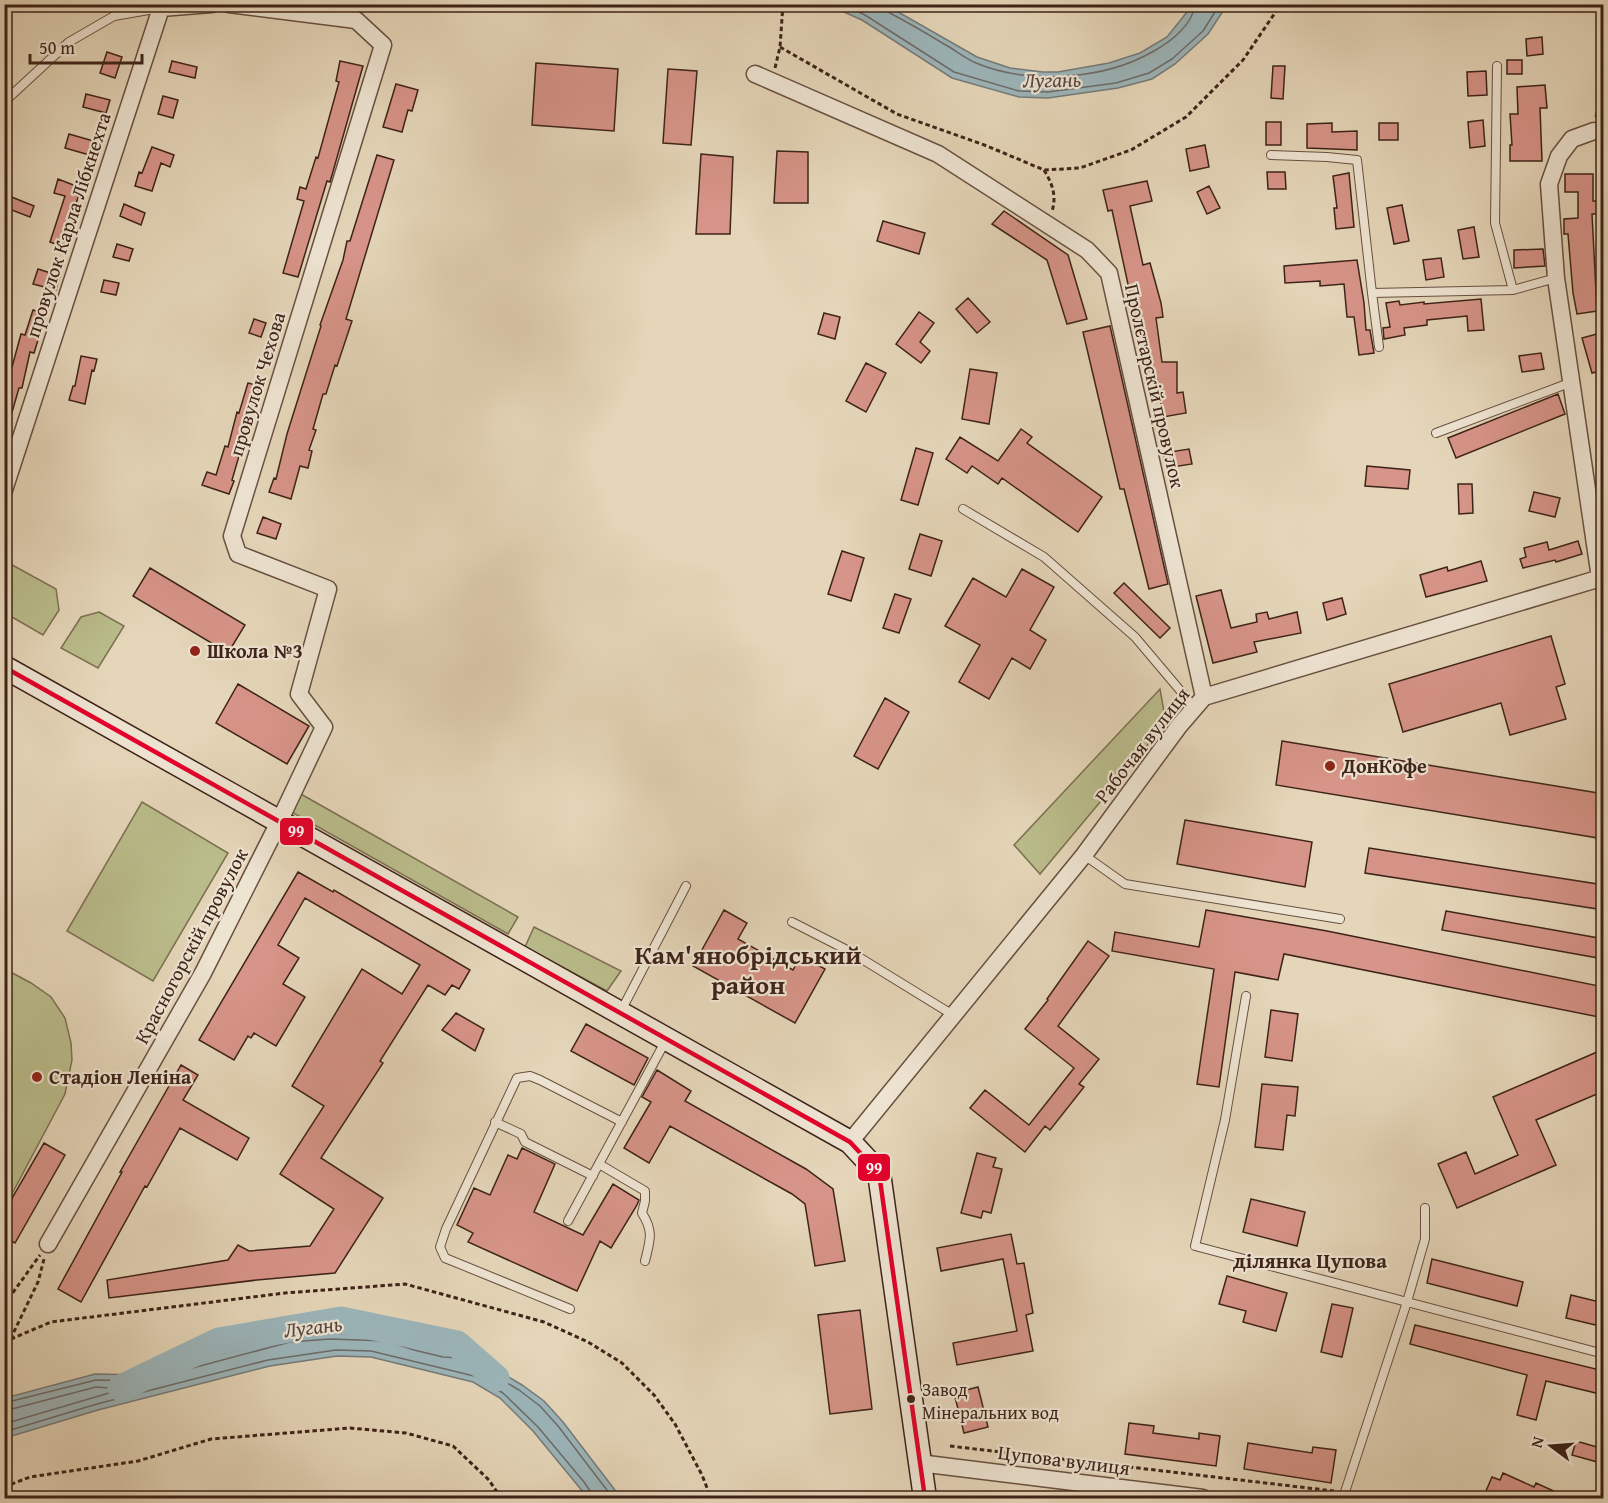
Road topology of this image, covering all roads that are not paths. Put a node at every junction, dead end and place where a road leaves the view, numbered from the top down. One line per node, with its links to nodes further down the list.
1 (211, 4): 3 (street)
2 (230, 4): 20 (street, провулок Чехова)
3 (161, 8): 6 (lane); 15 (street, провулок Карла Лібкнехта)
4 (1497, 66): 10 (lane)
5 (755, 74): 19 (street, Пролєтарскій провулок)
6 (4, 102)
7 (1594, 130): 9 (street)
8 (1271, 155): 11 (lane)
9 (1556, 278): 10 (lane); 13 (street)
10 (1513, 290): 11 (lane)
11 (1372, 293): 12 (lane)
12 (1379, 347)
13 (1572, 382): 14 (lane); 17 (street)
14 (1436, 433)
15 (4, 490)
16 (963, 508): 19 (lane)
17 (1602, 578): 19 (street, Рабочая вулиця)
18 (4, 667): 20 (street)
19 (1199, 702): 21 (street, Рабочая вулиця)
20 (279, 822): 26 (street); 36 (street, Красногорскій провулок)
21 (1084, 855): 23 (lane); 27 (street, Рабочая вулиця)
22 (686, 886): 26 (lane)
23 (1340, 918)
24 (792, 922): 27 (lane)
25 (1246, 996): 38 (lane)
26 (620, 1013): 28 (street)
27 (953, 1015): 31 (street, Рабочая вулиця)
28 (667, 1039): 30 (lane); 31 (street)
29 (495, 1122): 30 (lane); 33 (lane); 39 (lane)
30 (622, 1122): 32 (lane)
31 (849, 1142): 41 (street)
32 (599, 1164): 33 (lane); 37 (lane)
33 (592, 1176): 35 (lane)
34 (1425, 1208): 38 (lane)
35 (568, 1221)
36 (48, 1244)
37 (645, 1261)
38 (1407, 1302): 40 (lane); 42 (lane)
39 (570, 1309)
40 (1604, 1354)
41 (919, 1463): 43 (street); 44 (street, Цупова вулиця)
42 (1344, 1495)
43 (925, 1498)
44 (1203, 1498)

